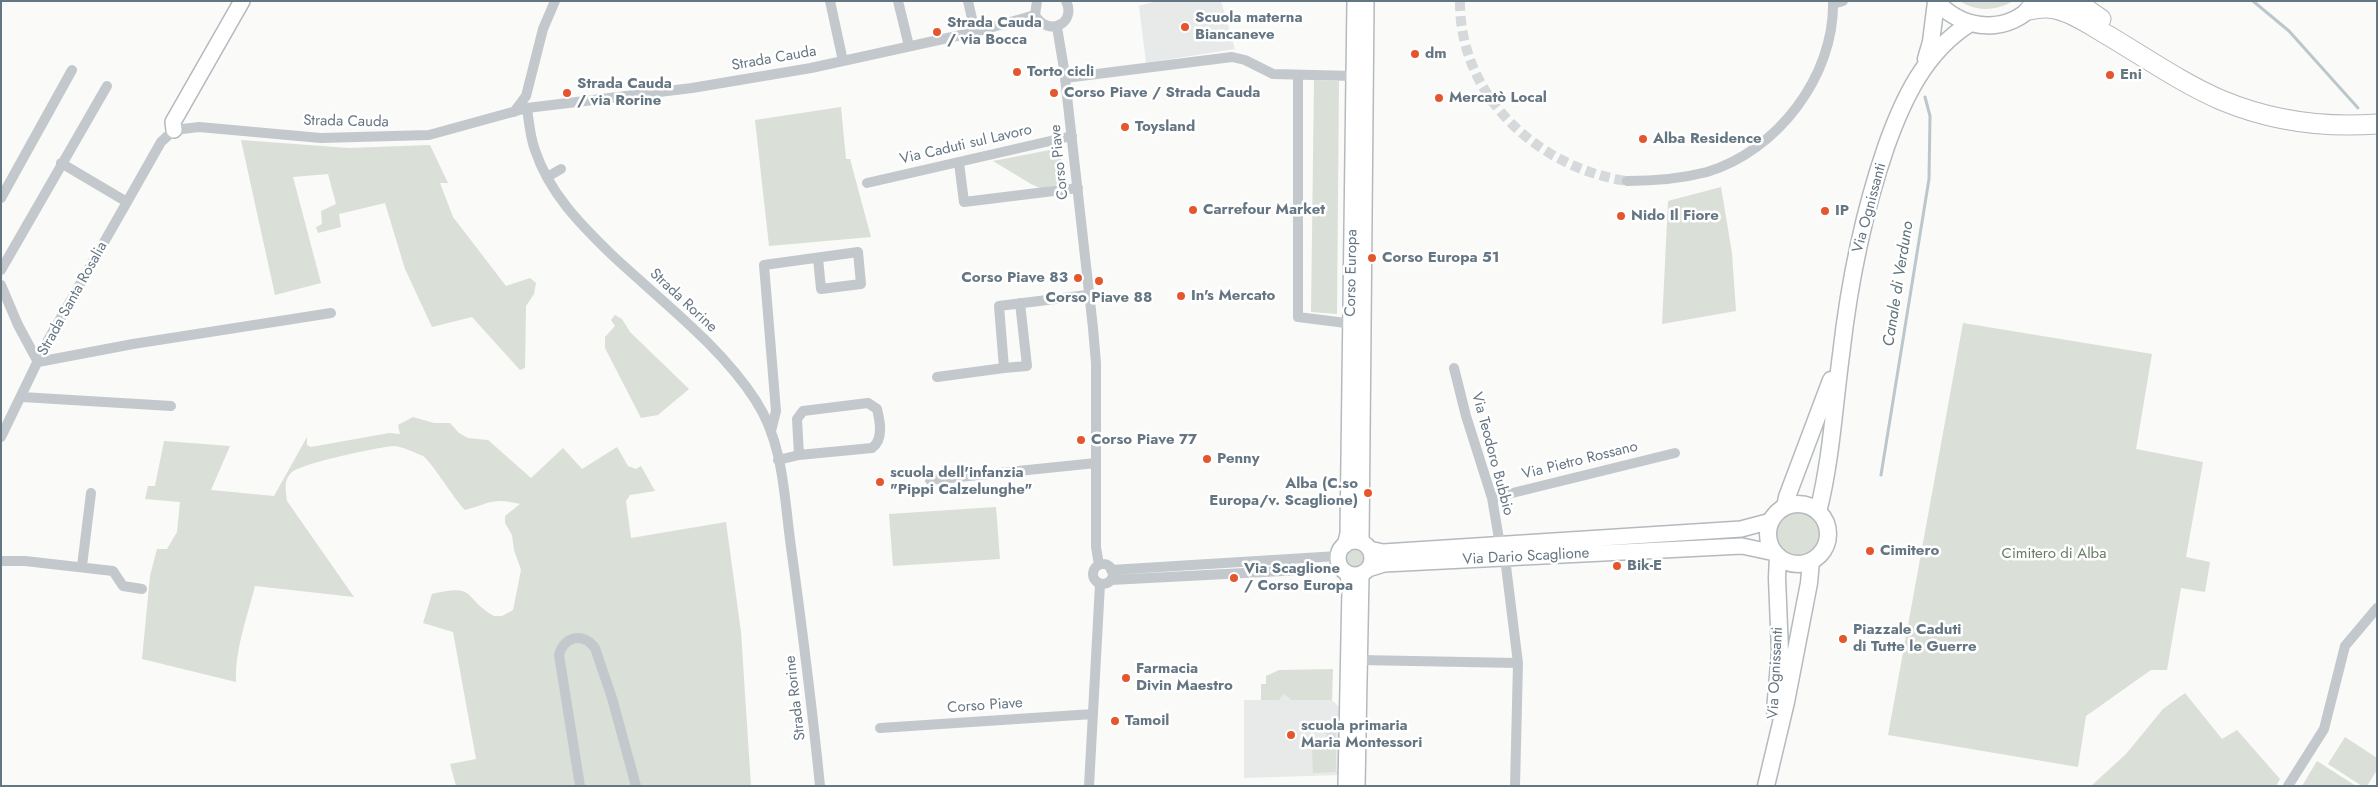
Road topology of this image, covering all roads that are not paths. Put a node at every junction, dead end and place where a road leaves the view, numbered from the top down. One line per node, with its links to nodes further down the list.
1 (242, 1): 30 (main road, Strada Santa Rosalia)
2 (555, 1): 27 (street)
3 (830, 1): 19 (street)
4 (898, 1): 18 (street)
5 (968, 1): 17 (street)
6 (1038, 1): 14 (street)
7 (1355, 1): 23 (main road, Corso Europa)
8 (1366, 1): 67 (main road, Corso Europa)
9 (2076, 1): 28 (highway)
10 (1836, 2): 36 (street)
11 (1936, 2): 15 (main road); 21 (main road, Via Ognissanti)
12 (1067, 3): 16 (street)
13 (2033, 6): 15 (main road); 29 (highway)
14 (1035, 16): 16 (street); 17 (street, Strada Cauda)
15 (1968, 24): 21 (main road, Via Ognissanti)
16 (1056, 27): 24 (street, Corso Piave)
17 (975, 32): 18 (street, Strada Cauda)
18 (909, 46): 19 (street, Strada Cauda)
19 (843, 61): 26 (street, Strada Cauda)
20 (72, 70): 39 (street)
21 (1922, 70): 48 (main road, Via Ognissanti)
22 (1298, 75): 23 (street); 24 (street); 47 (street, Corso Europa)
23 (1354, 76): 72 (main road, Corso Europa)
24 (1065, 78): 31 (street, Corso Piave)
25 (106, 86): 32 (street)
26 (527, 108): 27 (street, Strada Cauda); 35 (street, Strada Rorine)
27 (514, 112): 30 (street, Strada Cauda)
28 (2377, 114)
29 (2377, 124)
30 (174, 130): 40 (street, Strada Santa Rosalia)
31 (1072, 136): 33 (street, Via Caduti sul Lavoro); 38 (street, Corso Piave)
32 (61, 163): 40 (street); 42 (street)
33 (959, 163): 37 (street, Via Caduti sul Lavoro); 38 (street)
34 (561, 169): 35 (street)
35 (547, 177): 55 (street, Strada Rorine)
36 (1627, 180)
37 (867, 182)
38 (1078, 188): 44 (street, Corso Piave)
39 (1, 198)
40 (126, 202): 49 (street, Strada Santa Rosalia)
41 (818, 258): 41 (street); 55 (street)
42 (1, 270)
43 (1, 285): 49 (street)
44 (1090, 295): 45 (street); 60 (street, Corso Piave)
45 (1020, 303): 50 (street); 50 (street)
46 (331, 313): 49 (street)
47 (1346, 322)
48 (1841, 352): 64 (main road, Via Ognissanti); 65 (main road, Via Ognissanti)
49 (38, 362): 53 (street, Strada Santa Rosalia)
50 (1004, 368): 52 (street)
51 (1454, 368): 63 (street, Via Teodoro Bubbio)
52 (937, 377)
53 (22, 396): 54 (street); 56 (street, Strada Santa Rosalia)
54 (171, 406)
55 (771, 431): 59 (street, Strada Rorine)
56 (1, 438)
57 (1676, 453): 63 (street, Via Pietro Rossano)
58 (799, 455): 58 (street); 59 (street)
59 (778, 460): 86 (street, Strada Rorine)
60 (1096, 463): 61 (street); 73 (street, Corso Piave)
61 (930, 480)
62 (91, 493): 74 (street)
63 (1492, 498): 68 (street, Via Teodoro Bubbio)
64 (1785, 507): 65 (main road); 66 (main road)
65 (1818, 512): 71 (main road)
66 (1771, 521): 68 (main road, Via Dario Scaglione); 69 (main road)
67 (1365, 545): 68 (main road, Via Dario Scaglione); 72 (main road, Via Dario Scaglione); 72 (main road, Corso Europa)
68 (1503, 551): 69 (main road, Via Dario Scaglione); 72 (main road, Via Dario Scaglione); 80 (street, Via Teodoro Bubbio)
69 (1776, 554): 71 (main road); 83 (main road, Via Ognissanti)
70 (1, 561): 74 (street)
71 (1811, 561): 83 (main road, Via Ognissanti)
72 (1350, 564): 75 (street, Via Dario Scaglione); 79 (main road, Corso Europa); 88 (main road, Corso Europa)
73 (1099, 565): 75 (street); 76 (street, Corso Piave)
74 (82, 566): 77 (street)
75 (1111, 575): 76 (street)
76 (1100, 584): 81 (street, Corso Piave)
77 (142, 589)
78 (2377, 608): 92 (street)
79 (1360, 660): 80 (street); 89 (main road, Corso Europa)
80 (1518, 663): 90 (street, Via Teodoro Bubbio)
81 (1093, 714): 82 (street, Corso Piave); 87 (street, Corso Piave)
82 (880, 728)
83 (1771, 761): 91 (main road, Via Ognissanti)
84 (580, 786): 85 (street)
85 (636, 786)
86 (820, 786)
87 (1089, 786)
88 (1346, 786)
89 (1357, 786)
90 (1515, 786)
91 (1766, 786)
92 (2288, 786)

